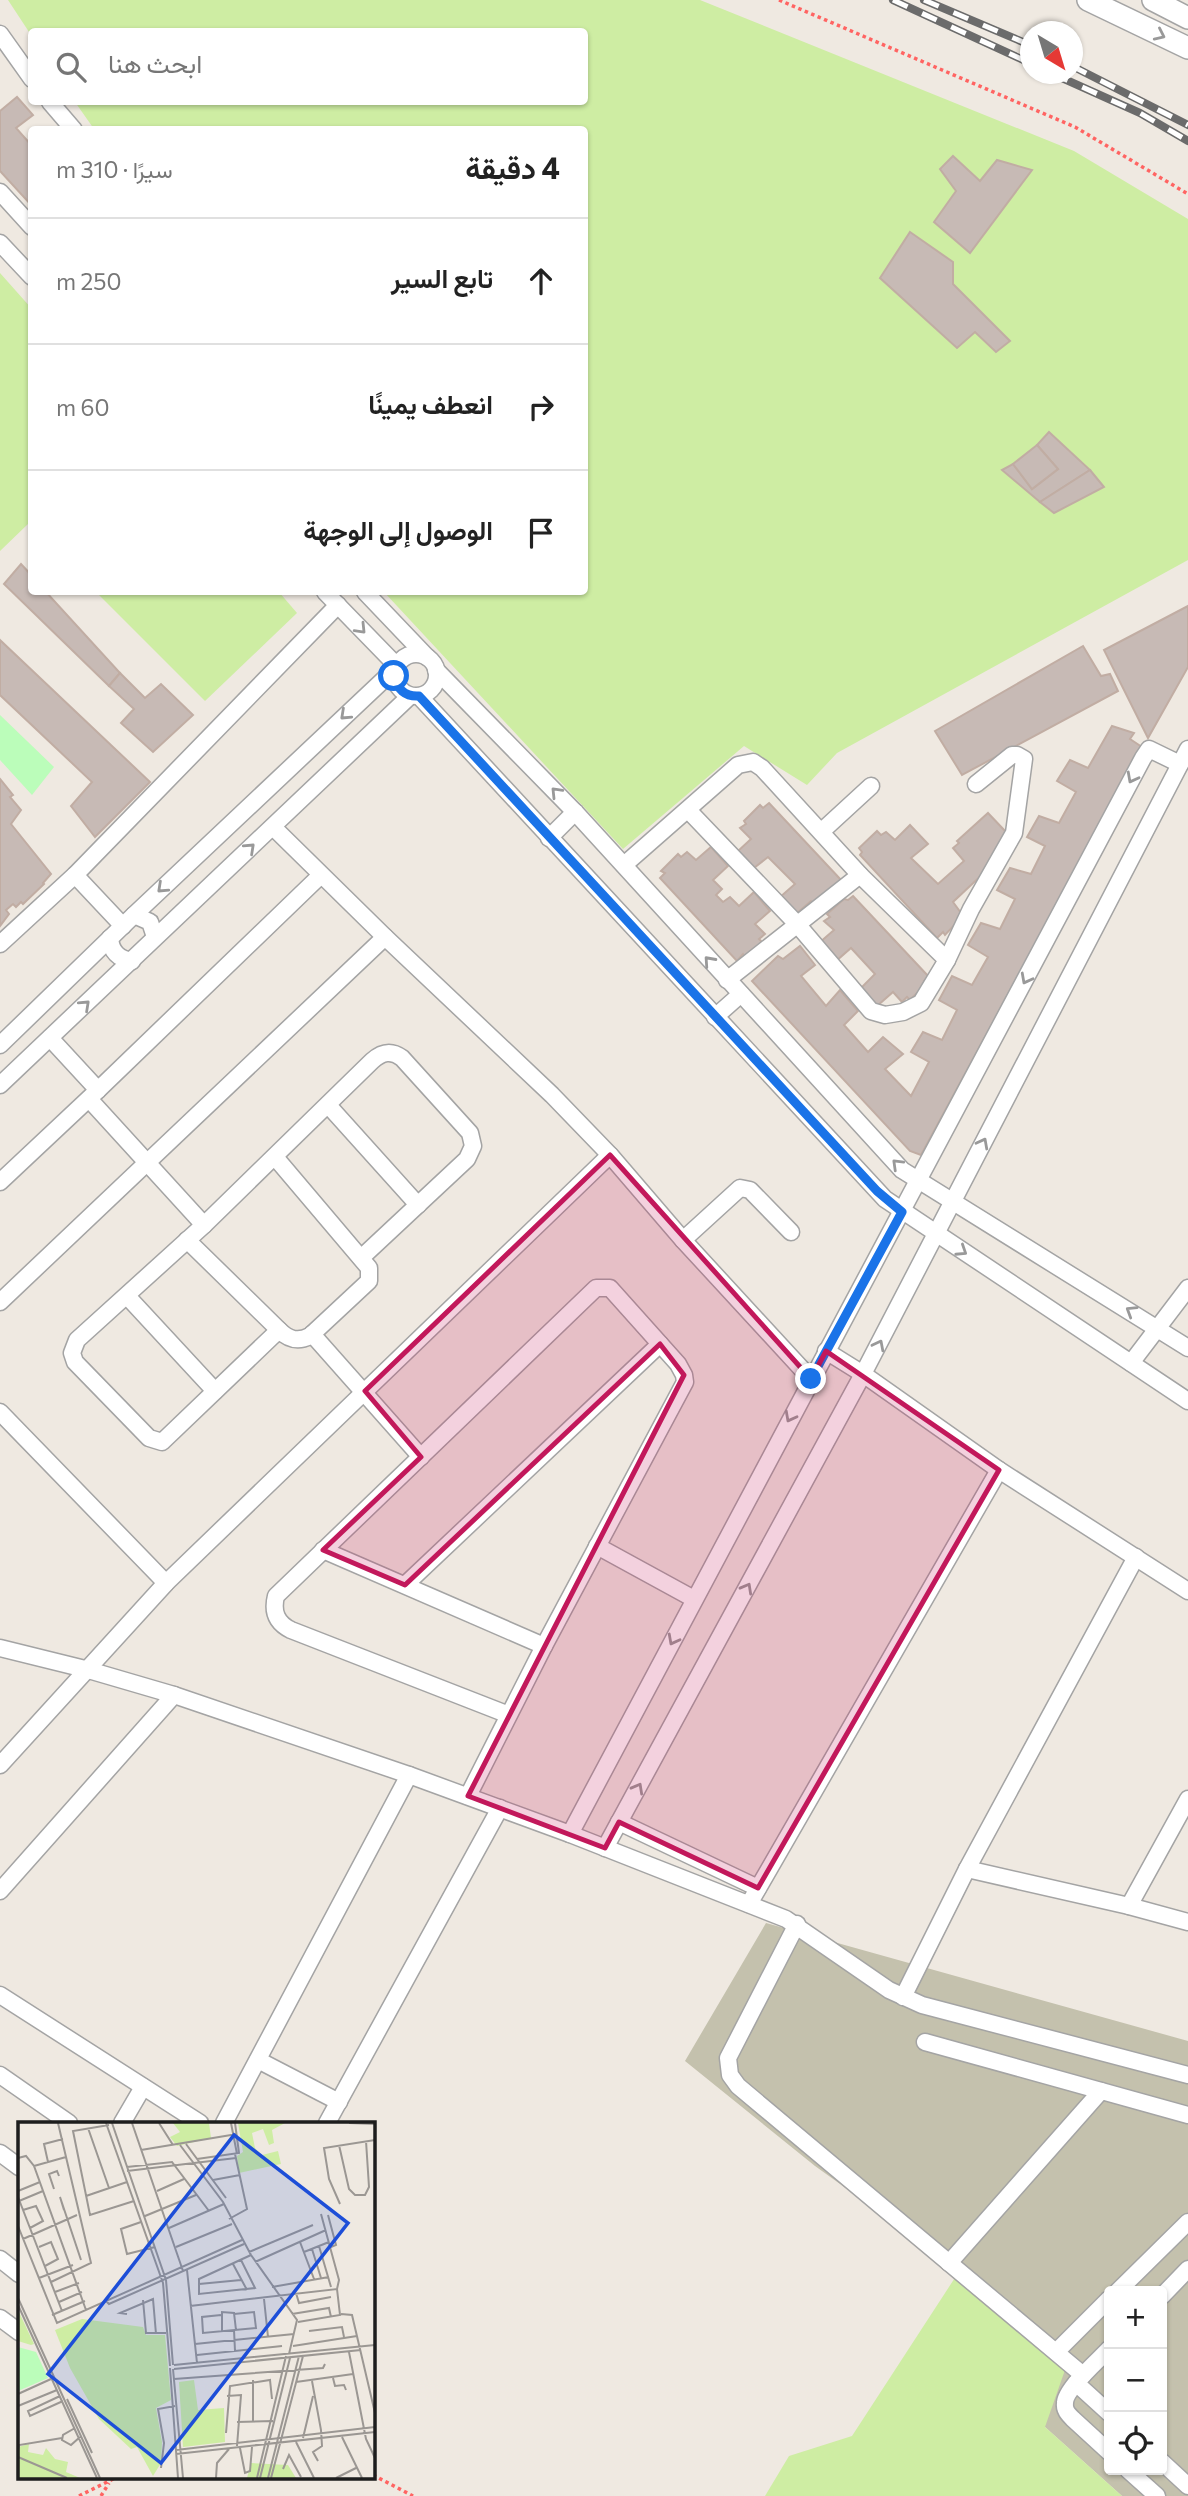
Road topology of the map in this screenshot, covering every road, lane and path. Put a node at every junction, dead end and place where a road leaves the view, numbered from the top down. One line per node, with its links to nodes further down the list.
1 (779, 0): 12 (path)
2 (1088, 0): 4 (street)
3 (1153, 0): 5 (street)
4 (1120, 8): 7 (street, one-way to 7)
5 (1188, 18)
6 (0, 34): 8 (street)
7 (1188, 48)
8 (28, 73)
9 (53, 105): 10 (street)
10 (71, 126)
11 (0, 192): 13 (street)
12 (1188, 194)
13 (28, 223)
14 (0, 243): 15 (street)
15 (28, 273)
16 (329, 595): 18 (street)
17 (368, 595): 19 (street)
18 (338, 604): 20 (street, one-way to 20); 32 (street)
19 (432, 664): 20 (street); 21 (street); 27 (street, one-way to 19)
20 (396, 667): 21 (street); 35 (street, one-way to 35)
21 (415, 696): 28 (street); 30 (street)
22 (1188, 749): 23 (street)
23 (1180, 764): 54 (street, one-way to 54); 56 (street, one-way to 23)
24 (976, 784): 41 (street)
25 (871, 786): 29 (street)
26 (688, 810): 29 (street); 31 (street); 36 (street)
27 (575, 812): 30 (street); 31 (street)
28 (273, 827): 33 (street); 37 (street, one-way to 28)
29 (822, 831): 34 (street)
30 (550, 838): 45 (street)
31 (624, 866): 43 (street, one-way to 31)
32 (75, 875): 35 (street); 40 (street)
33 (321, 875): 38 (street); 49 (street)
34 (860, 875): 36 (street); 41 (street)
35 (128, 920): 37 (street); 39 (street)
36 (797, 924): 41 (street); 43 (street)
37 (155, 937): 42 (street)
38 (385, 937): 51 (street); 53 (street)
39 (110, 938): 42 (street); 47 (street)
40 (0, 944)
41 (947, 960)
42 (132, 961): 46 (street, one-way to 42)
43 (727, 980): 44 (street)
44 (741, 994): 45 (street); 54 (street, one-way to 44)
45 (715, 1017): 58 (street)
46 (50, 1038): 48 (street); 49 (street)
47 (0, 1045)
48 (0, 1085)
49 (94, 1095): 53 (street); 55 (street)
50 (328, 1105): 52 (street); 57 (street); 57 (street)
51 (610, 1155): 63 (street); 78 (street)
52 (275, 1157): 59 (street); 64 (street)
53 (147, 1163): 59 (street); 67 (street)
54 (919, 1181): 56 (street); 58 (street)
55 (0, 1182)
56 (953, 1201): 61 (street); 68 (street, one-way to 56)
57 (418, 1205): 64 (street)
58 (902, 1212): 61 (street); 73 (street)
59 (204, 1225): 62 (street)
60 (791, 1233): 63 (street)
61 (936, 1234): 74 (street, one-way to 74); 75 (street, one-way to 61)
62 (187, 1240): 66 (street); 69 (street)
63 (683, 1240): 76 (street)
64 (361, 1258): 70 (street)
65 (1188, 1287): 68 (street)
66 (127, 1296): 77 (street); 77 (street)
67 (0, 1302)
68 (1158, 1328): 72 (street); 74 (street)
69 (279, 1330): 70 (street); 77 (street)
70 (312, 1334): 78 (street)
71 (660, 1344): 81 (street); 83 (street); 87 (street)
72 (1188, 1348)
73 (826, 1351): 75 (street); 76 (street)
74 (1131, 1363): 79 (street)
75 (863, 1374): 82 (street); 100 (street, one-way to 75)
76 (811, 1379): 89 (street, one-way to 89)
77 (215, 1391)
78 (365, 1391): 81 (street); 86 (street)
79 (1188, 1401)
80 (0, 1412): 86 (street)
81 (421, 1457): 84 (street)
82 (999, 1470): 85 (street); 104 (street)
83 (597, 1546): 89 (street); 90 (street)
84 (323, 1550): 87 (street); 94 (street)
85 (1136, 1557): 88 (street); 103 (street)
86 (166, 1583): 92 (street)
87 (405, 1585): 90 (street)
88 (1188, 1591)
89 (694, 1599): 101 (street, one-way to 101)
90 (544, 1646): 94 (street)
91 (0, 1648): 92 (street)
92 (85, 1669): 93 (street); 95 (street)
93 (174, 1695): 96 (street); 105 (street)
94 (509, 1715): 97 (street)
95 (0, 1765)
96 (410, 1775): 97 (street); 113 (street)
97 (468, 1796): 99 (street)
98 (1188, 1799): 107 (street)
99 (500, 1808): 101 (street); 118 (street)
100 (619, 1822): 102 (street); 104 (street)
101 (570, 1834): 102 (street)
102 (605, 1848): 106 (street)
103 (967, 1869): 107 (street); 111 (street)
104 (758, 1888): 106 (street)
105 (0, 1891)
106 (749, 1904): 109 (street)
107 (1129, 1906): 108 (street)
108 (1188, 1922)
109 (797, 1924): 111 (street); 129 (street)
110 (0, 1995): 116 (street)
111 (903, 1997): 115 (street)
112 (925, 2042): 117 (street)
113 (258, 2060): 118 (street); 123 (street)
114 (0, 2075): 120 (street)
115 (1188, 2075)
116 (143, 2087): 121 (street); 122 (street)
117 (1101, 2091): 119 (street); 129 (street)
118 (340, 2102): 124 (street)
119 (1188, 2115)
120 (68, 2122)
121 (123, 2122)
122 (198, 2122)
123 (225, 2122)
124 (328, 2122)
125 (0, 2153): 126 (street)
126 (18, 2166)
127 (1188, 2222): 132 (street)
128 (0, 2259): 131 (street)
129 (949, 2263): 137 (street)
130 (1188, 2269): 133 (street)
131 (18, 2273)
132 (1123, 2286)
133 (1167, 2291)
134 (1104, 2305): 137 (street)
135 (0, 2318): 136 (street)
136 (18, 2331)
137 (1056, 2352): 139 (street)
138 (1104, 2354): 139 (street)
139 (1080, 2379): 140 (street); 141 (street)
140 (1108, 2412)
141 (1104, 2447)
142 (1167, 2467): 147 (street)
143 (1134, 2475): 151 (street)
144 (374, 2476): 150 (path)
145 (115, 2478): 146 (path)
146 (110, 2480): 148 (path); 149 (path)
147 (1188, 2488): 152 (street)
148 (79, 2496)
149 (101, 2496)
150 (413, 2496)
151 (1157, 2496)
152 (1184, 2496)

